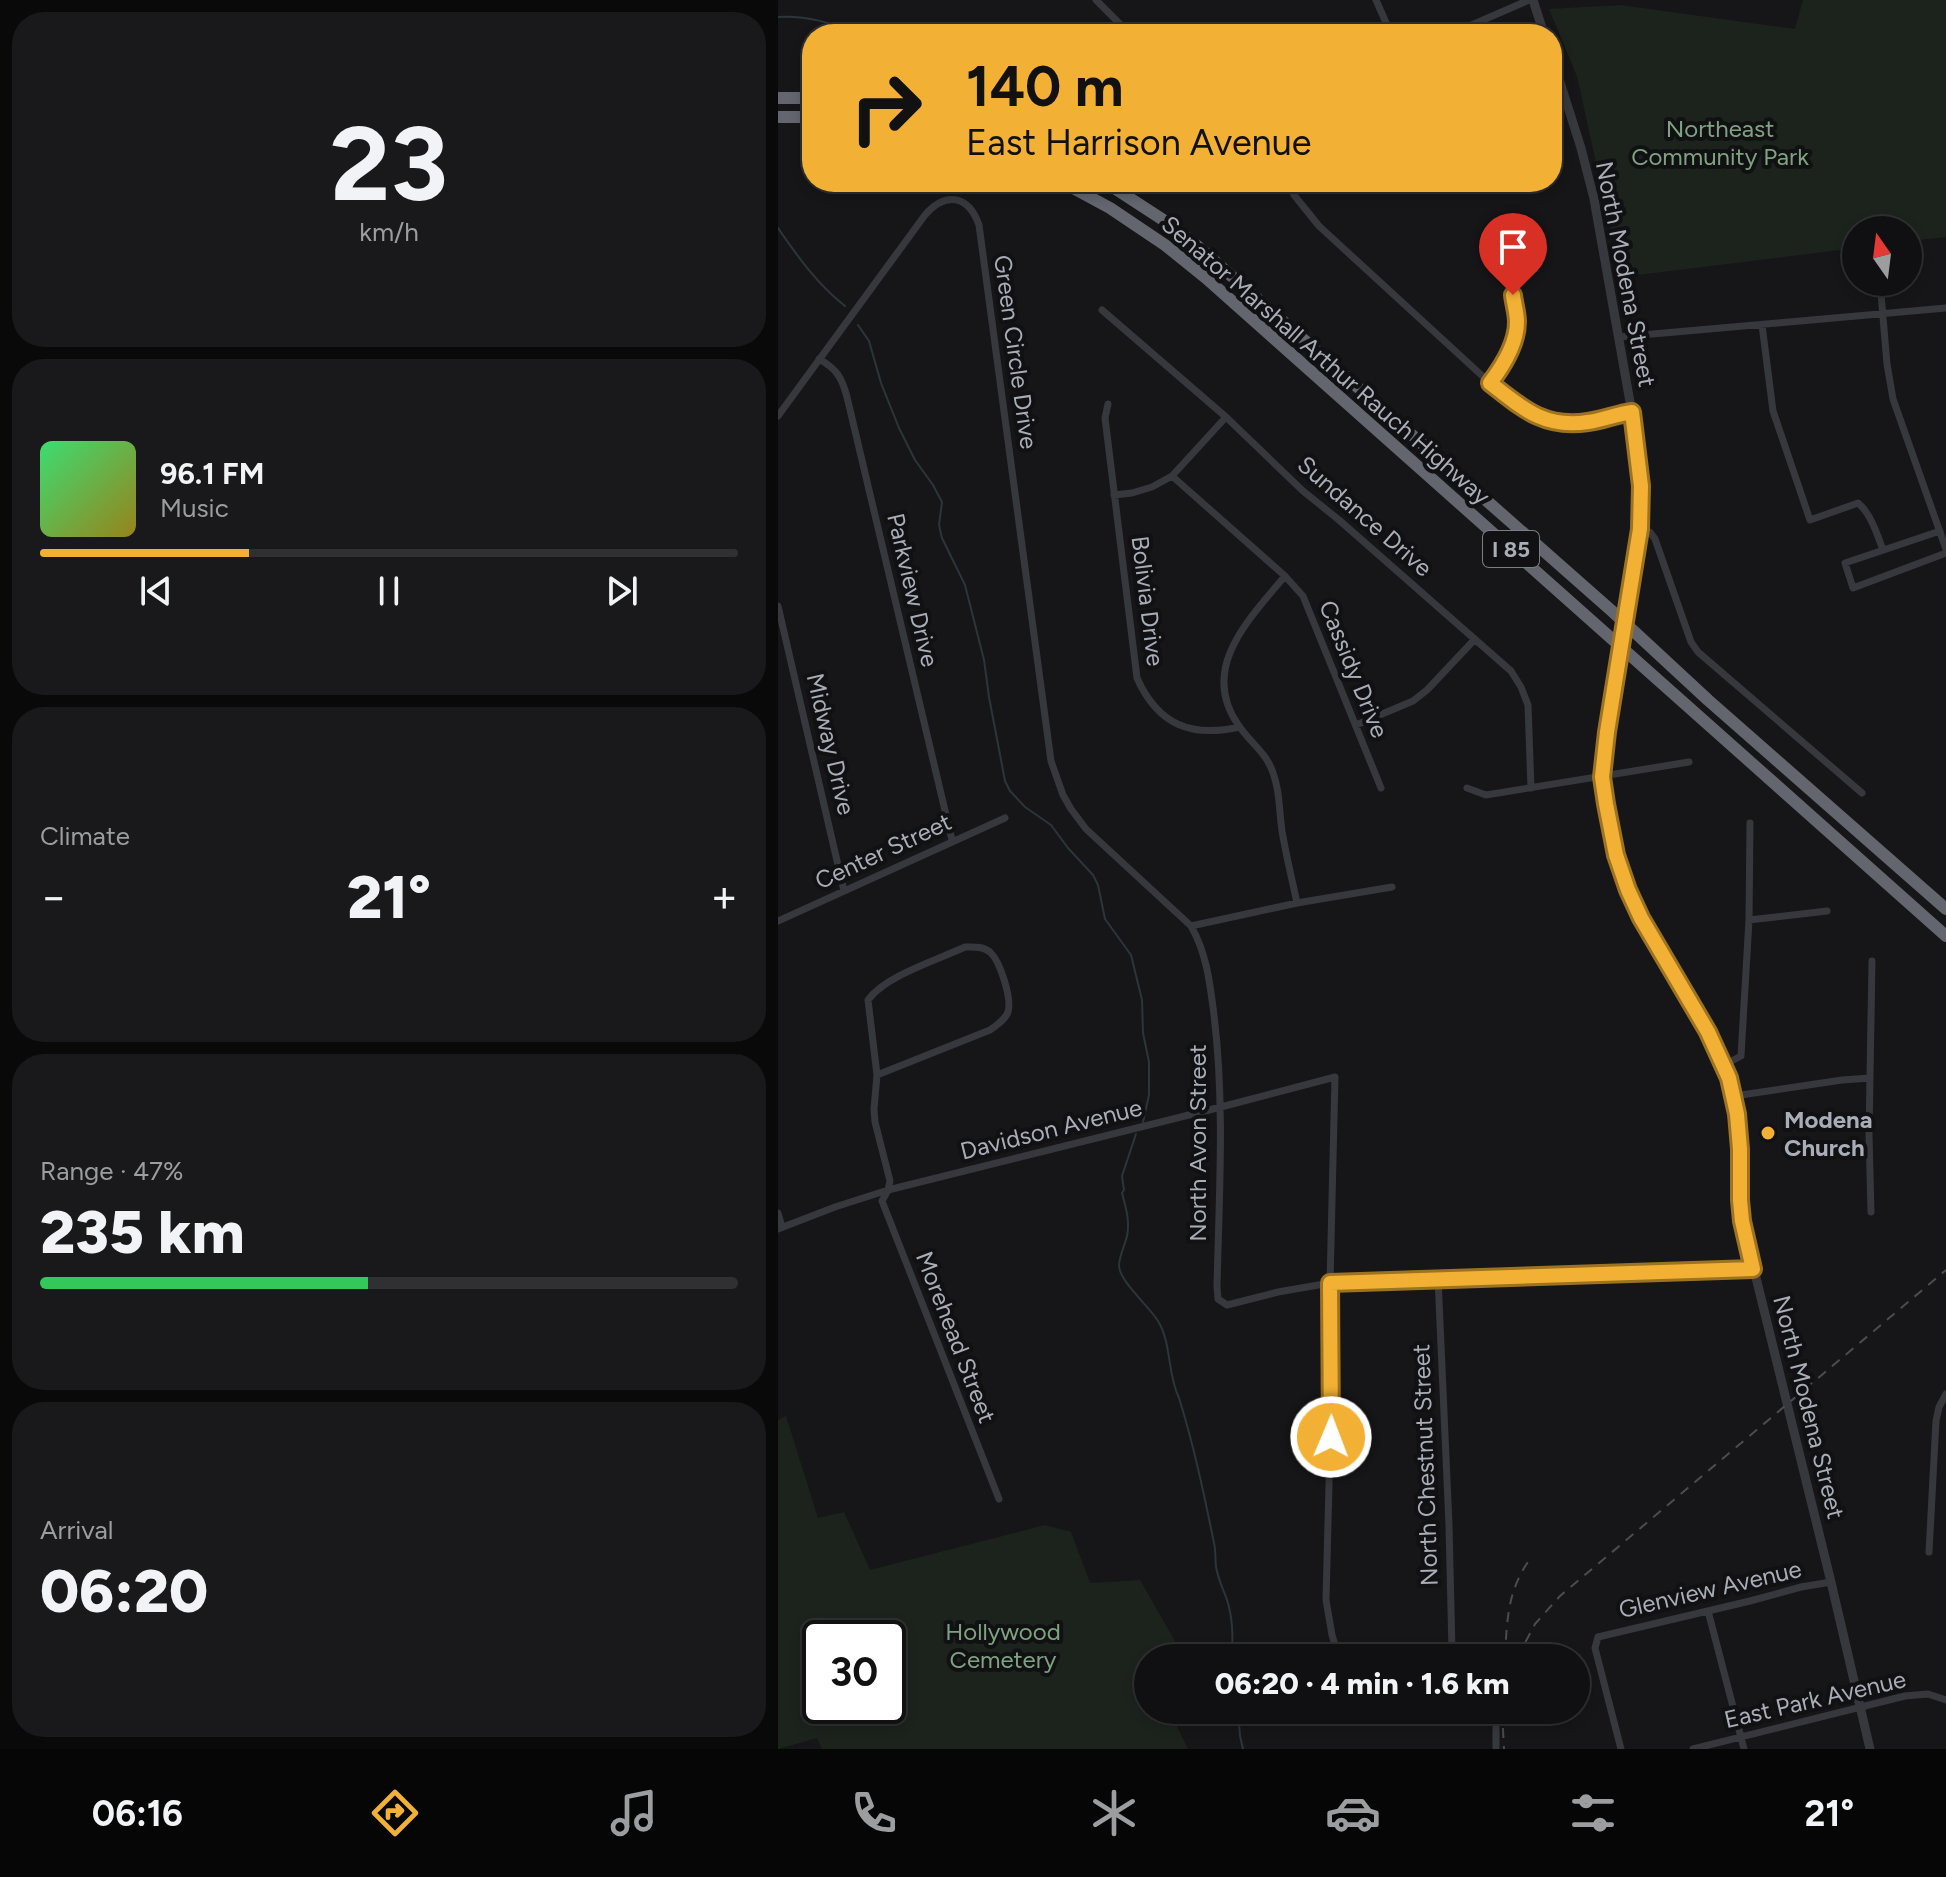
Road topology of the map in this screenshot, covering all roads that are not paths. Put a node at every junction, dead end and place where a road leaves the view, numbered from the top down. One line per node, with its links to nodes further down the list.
1 (1096, 0): 4 (street)
2 (1376, 0): 5 (street)
3 (1531, 0): 6 (street); 7 (street)
4 (1120, 24)
5 (1387, 24)
6 (1475, 24)
7 (1540, 24)
8 (1562, 88): 22 (street, North Modena Street)
9 (778, 98): 10 (highway)
10 (802, 98)
11 (778, 117): 12 (highway)
12 (802, 117)
13 (1080, 192): 58 (highway, Senator Marshall Arthur Rauch Highway / I 85)
14 (1120, 192): 53 (highway, Senator Marshall Arthur Rauch Highway / I 85)
15 (1294, 192): 24 (street)
16 (1510, 252): 24 (street)
17 (1881, 296): 20 (street)
18 (1946, 308): 20 (street)
19 (1102, 310): 28 (street, Sundance Drive)
20 (1883, 314): 21 (street); 32 (street)
21 (1762, 325): 22 (street); 33 (street)
22 (1619, 337): 26 (street, North Modena Street)
23 (819, 359): 27 (street, Green Circle Drive); 46 (street, Green Circle Drive); 49 (street, Parkview Drive)
24 (1490, 383): 26 (street)
25 (1108, 404): 30 (street, Bolivia Drive)
26 (1632, 412): 31 (street, North Modena Street)
27 (778, 416)
28 (1226, 417): 29 (street); 37 (street, Sundance Drive)
29 (1172, 476): 30 (street); 35 (street, Cassidy Drive)
30 (1114, 495): 39 (street, Bolivia Drive)
31 (1640, 529): 41 (street, North Modena Street, bridge); 45 (street)
32 (1940, 531): 33 (street); 34 (street)
33 (1883, 550): 34 (street)
34 (1946, 551)
35 (1285, 576): 38 (street, Cassidy Drive); 39 (street)
36 (778, 606): 51 (street, Midway Drive)
37 (1475, 639): 38 (street); 44 (street, Sundance Drive)
38 (1356, 725): 42 (street, Cassidy Drive)
39 (1240, 727): 52 (street)
40 (1689, 762): 41 (street)
41 (1602, 777): 44 (street); 60 (street, North Modena Street)
42 (1381, 788)
43 (1467, 788): 44 (street)
44 (1531, 788)
45 (1862, 793)
46 (1067, 802): 57 (street, North Avon Street)
47 (1005, 818): 49 (street, Center Street)
48 (1750, 823): 55 (street)
49 (952, 840): 51 (street, Center Street)
50 (1392, 887): 52 (street)
51 (844, 891): 56 (street, Center Street)
52 (1297, 903): 57 (street)
53 (1946, 909)
54 (1827, 911): 55 (street)
55 (1749, 920): 60 (street)
56 (778, 921)
57 (1191, 926): 64 (street, North Avon Street)
58 (1946, 936)
59 (1872, 961): 62 (street)
60 (1724, 1065): 63 (street, North Modena Street)
61 (877, 1075): 61 (street); 65 (street)
62 (1870, 1078): 63 (street); 66 (street)
63 (1734, 1096): 69 (street, North Modena Street)
64 (1221, 1107): 65 (street, Davidson Avenue); 71 (street, North Avon Street); 71 (street, Davidson Avenue)
65 (888, 1190): 68 (street, Davidson Avenue); 73 (street, Morehead Street)
66 (1871, 1212)
67 (778, 1213): 68 (street)
68 (780, 1228)
69 (1753, 1269): 70 (street); 75 (street, North Modena Street)
70 (1438, 1278): 71 (street); 78 (street, North Chestnut Street)
71 (1330, 1283): 77 (street)
72 (1946, 1394): 74 (street)
73 (999, 1499)
74 (1929, 1552)
75 (1831, 1582): 76 (street, Glenview Avenue); 80 (street, North Modena Street)
76 (1708, 1611): 82 (street); 84 (street, Glenview Avenue)
77 (1335, 1644)
78 (1452, 1644)
79 (1946, 1700): 80 (street, East Park Avenue)
80 (1861, 1706): 82 (street, East Park Avenue); 87 (street, North Modena Street)
81 (1496, 1724): 83 (street)
82 (1741, 1737): 85 (street, East Park Avenue); 86 (street)
83 (1496, 1749)
84 (1621, 1749)
85 (1693, 1749)
86 (1744, 1749)
87 (1870, 1749)

